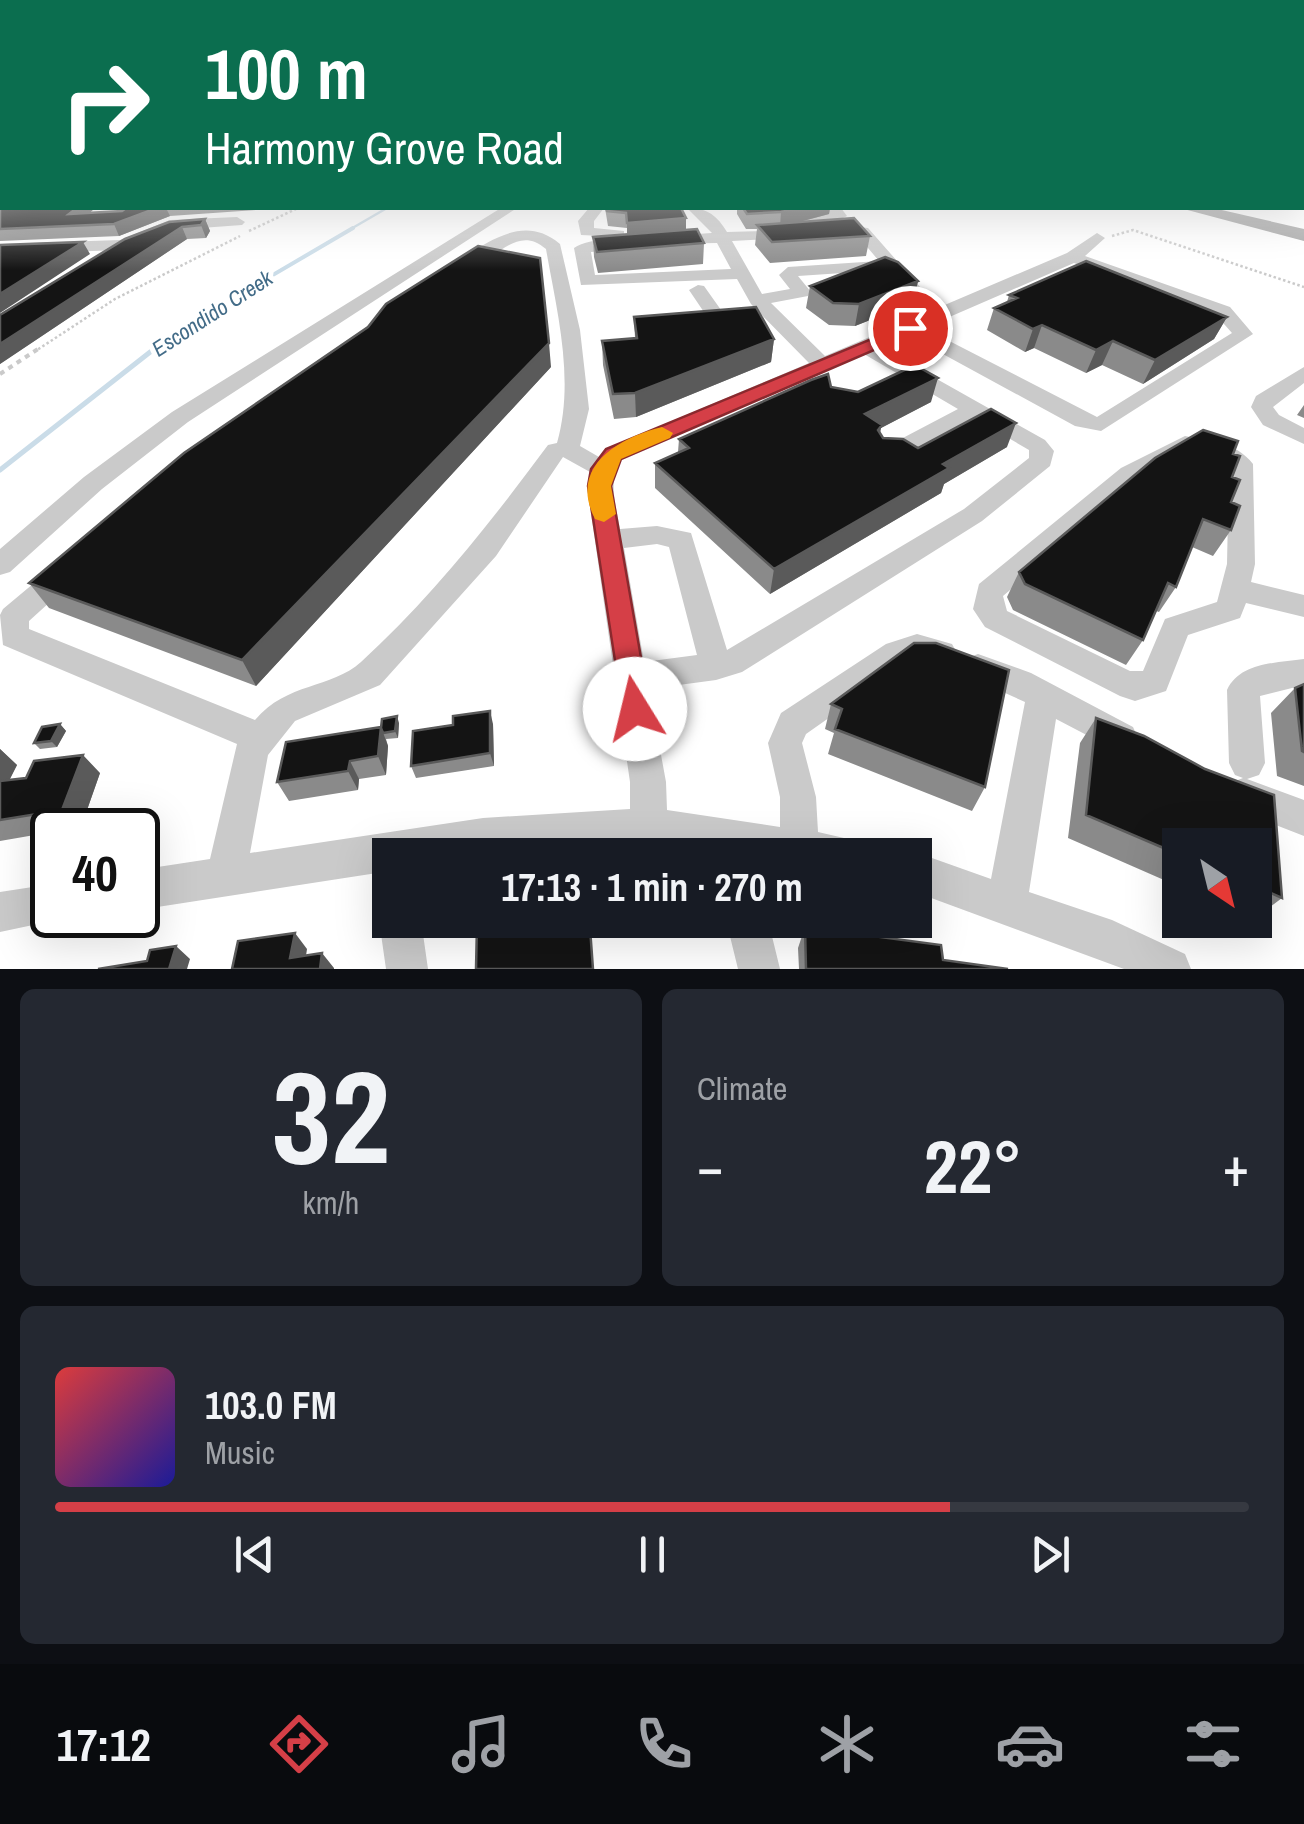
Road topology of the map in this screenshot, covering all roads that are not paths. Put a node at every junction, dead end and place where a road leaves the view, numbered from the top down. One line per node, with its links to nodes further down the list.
1 (507, 210): 35 (street)
2 (594, 210): 11 (street)
3 (695, 210): 12 (street)
4 (836, 210): 7 (street)
5 (1200, 210): 9 (main road)
6 (1224, 210): 9 (main road)
7 (792, 220)
8 (237, 222): 14 (street)
9 (1304, 231)
10 (659, 232): 12 (street)
11 (640, 233)
12 (719, 233): 18 (street); 19 (street); 19 (street)
13 (1097, 238): 16 (street)
14 (123, 245): 15 (street); 17 (street)
15 (0, 249)
16 (1074, 258): 24 (street); 24 (street)
17 (98, 264)
18 (891, 264): 21 (street); 22 (street)
19 (739, 274): 22 (street)
20 (698, 290): 22 (street)
21 (918, 295)
22 (762, 304): 26 (street)
23 (398, 309): 30 (street)
24 (910, 328): 25 (street)
25 (866, 347): 26 (street); 28 (street)
26 (822, 366): 32 (street)
27 (1304, 373): 29 (street)
28 (975, 410): 31 (street); 38 (street)
29 (1304, 437)
30 (566, 450): 32 (street); 42 (street)
31 (888, 455)
32 (602, 469): 33 (street)
33 (608, 540): 38 (street); 40 (street)
34 (87, 554): 42 (street)
35 (0, 565)
36 (1235, 589): 36 (street); 37 (street)
37 (1304, 606)
38 (716, 667): 40 (street)
39 (1304, 672): 44 (street)
40 (630, 678): 47 (street)
41 (1044, 695): 43 (street); 51 (street); 56 (street)
42 (260, 738): 53 (street)
43 (1155, 756)
44 (1247, 763)
45 (1220, 786): 46 (street)
46 (1304, 818): 48 (street)
47 (648, 826): 49 (street); 50 (street)
48 (1304, 829)
49 (478, 838)
50 (697, 838)
51 (799, 838)
52 (372, 857): 53 (street)
53 (226, 877): 55 (street)
54 (932, 878): 56 (street)
55 (160, 887)
56 (1007, 903): 61 (street)
57 (30, 907): 58 (street)
58 (0, 912)
59 (403, 938): 62 (street)
60 (751, 938): 63 (street)
61 (1115, 955): 64 (street)
62 (407, 969)
63 (758, 969)
64 (1170, 969)

